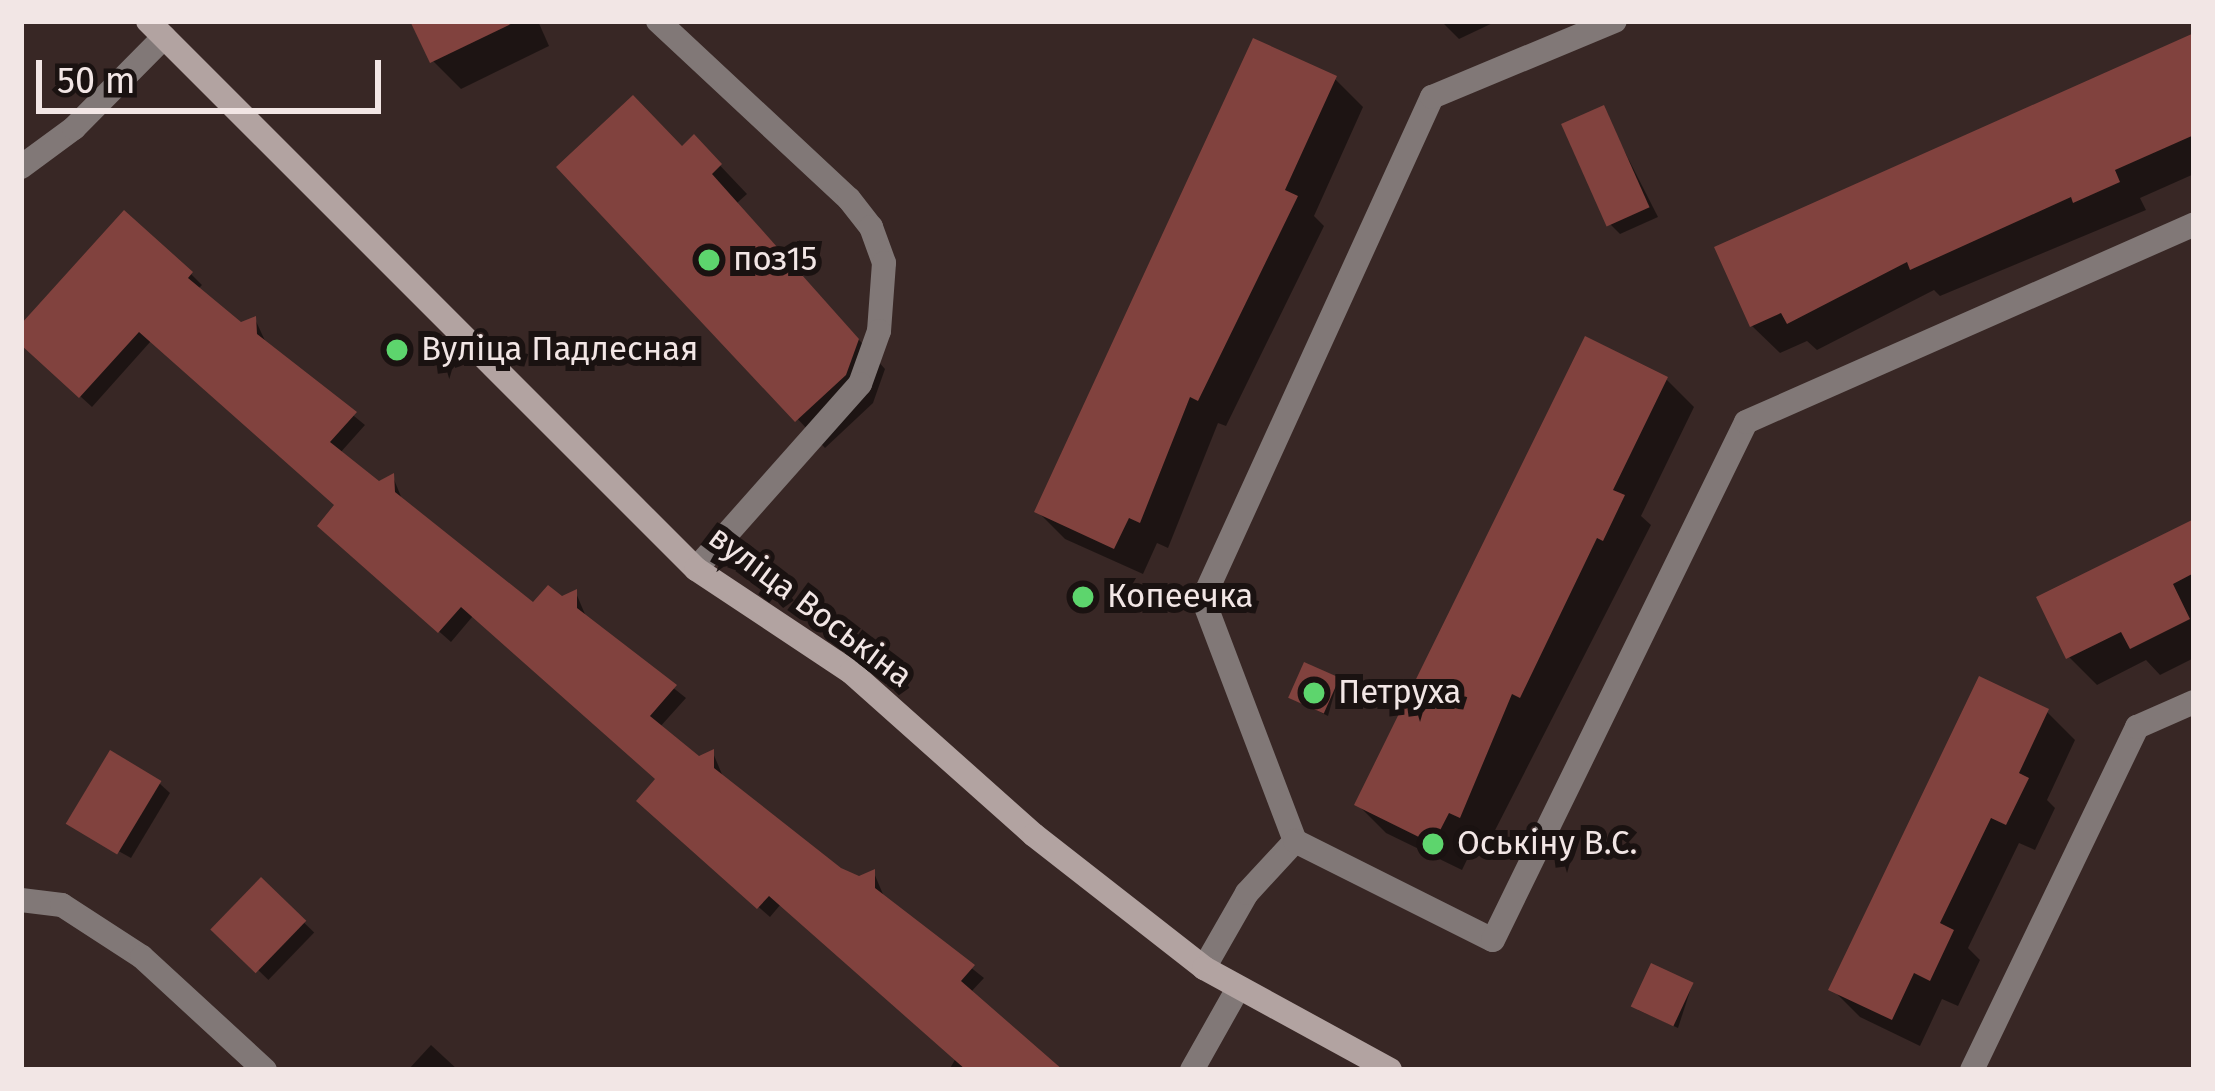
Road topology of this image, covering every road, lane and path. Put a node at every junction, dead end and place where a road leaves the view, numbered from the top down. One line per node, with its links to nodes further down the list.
1 (658, 21): 6 (street)
2 (1615, 21): 8 (street)
3 (156, 29): 4 (street); 6 (street, вуліца Воськіна)
4 (21, 167)
5 (2194, 224): 8 (street)
6 (697, 569): 10 (street, вуліца Воськіна)
7 (2194, 702): 15 (street)
8 (1295, 841): 10 (street)
9 (21, 900): 12 (street)
10 (1204, 968): 11 (street, вуліца Воськіна)
11 (1237, 990): 13 (street); 14 (street, вуліца Воськіна)
12 (265, 1070)
13 (1192, 1070)
14 (1390, 1070)
15 (1972, 1070)

